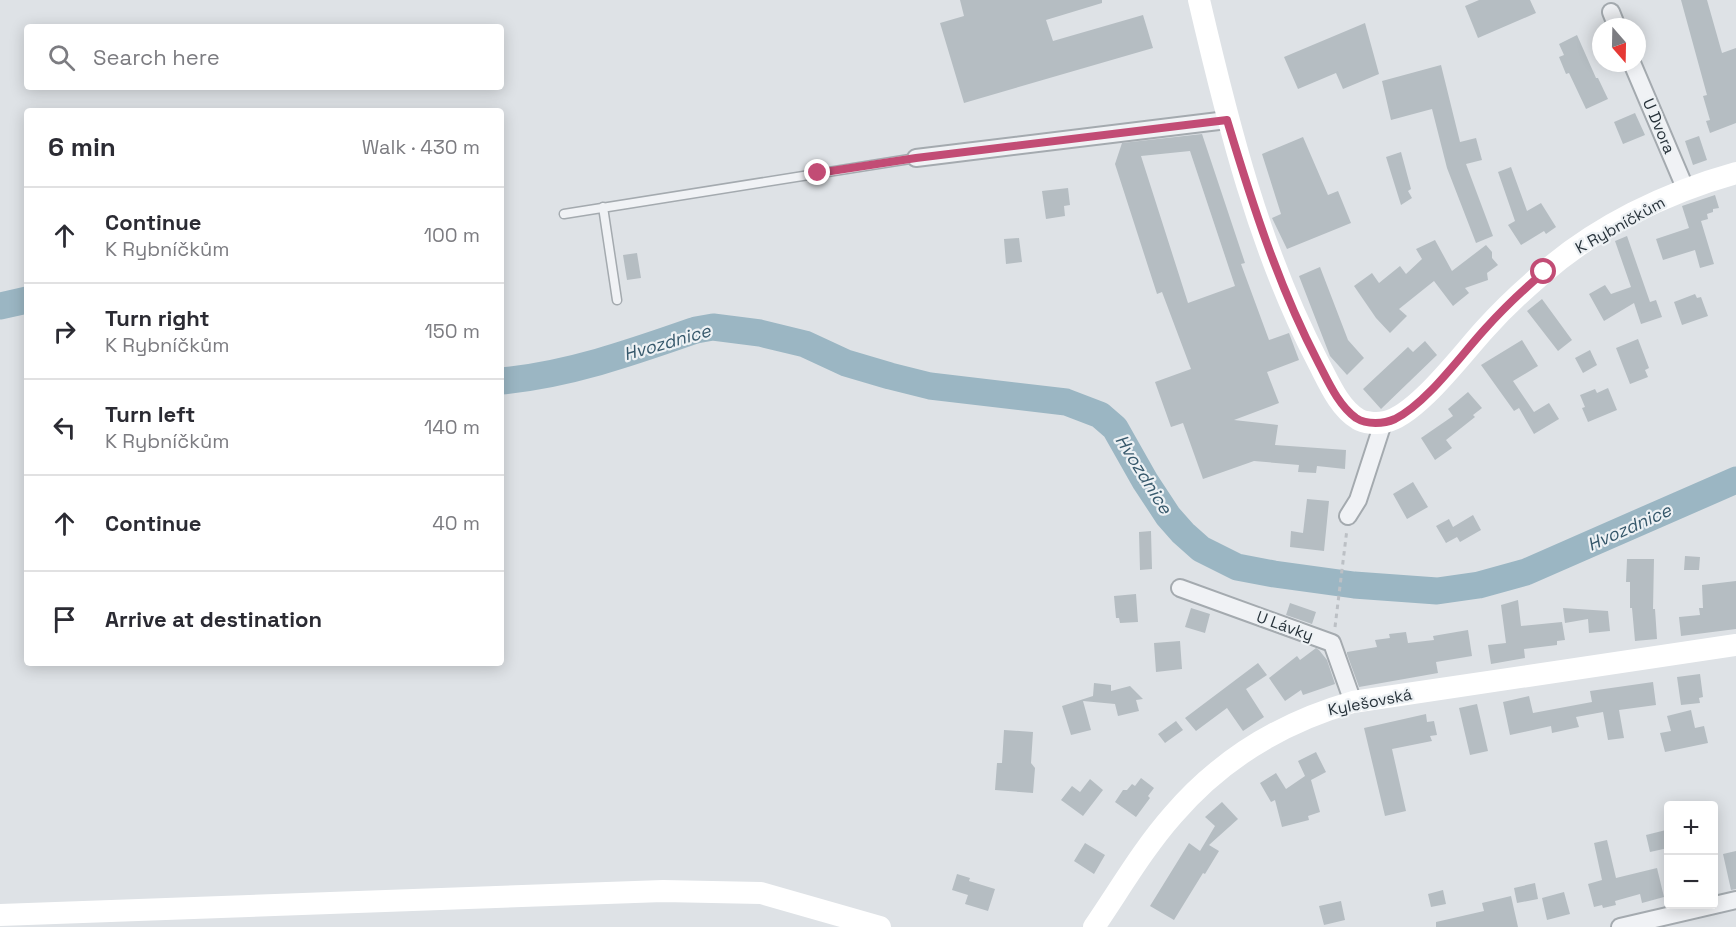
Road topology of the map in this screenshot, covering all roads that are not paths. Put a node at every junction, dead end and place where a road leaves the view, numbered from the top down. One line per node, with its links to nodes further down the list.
1 (1199, 0): 3 (main road)
2 (1636, 72): 6 (street, U Dvora)
3 (1227, 120): 4 (street); 10 (main road)
4 (916, 158): 7 (lane)
5 (1736, 173): 6 (main road, K Rybníčkům)
6 (1686, 190): 10 (main road, K Rybníčkům)
7 (603, 207): 8 (lane); 9 (lane)
8 (564, 214)
9 (617, 300)
10 (1383, 423): 11 (street)
11 (1348, 516)
12 (1180, 588): 14 (street, U Lávky)
13 (1736, 645): 14 (main road, Kylešovská)
14 (1353, 702): 18 (main road, Kylešovská)
15 (1736, 900): 19 (street)
16 (0, 915): 17 (main road)
17 (880, 927)
18 (1094, 927)
19 (1620, 927)

